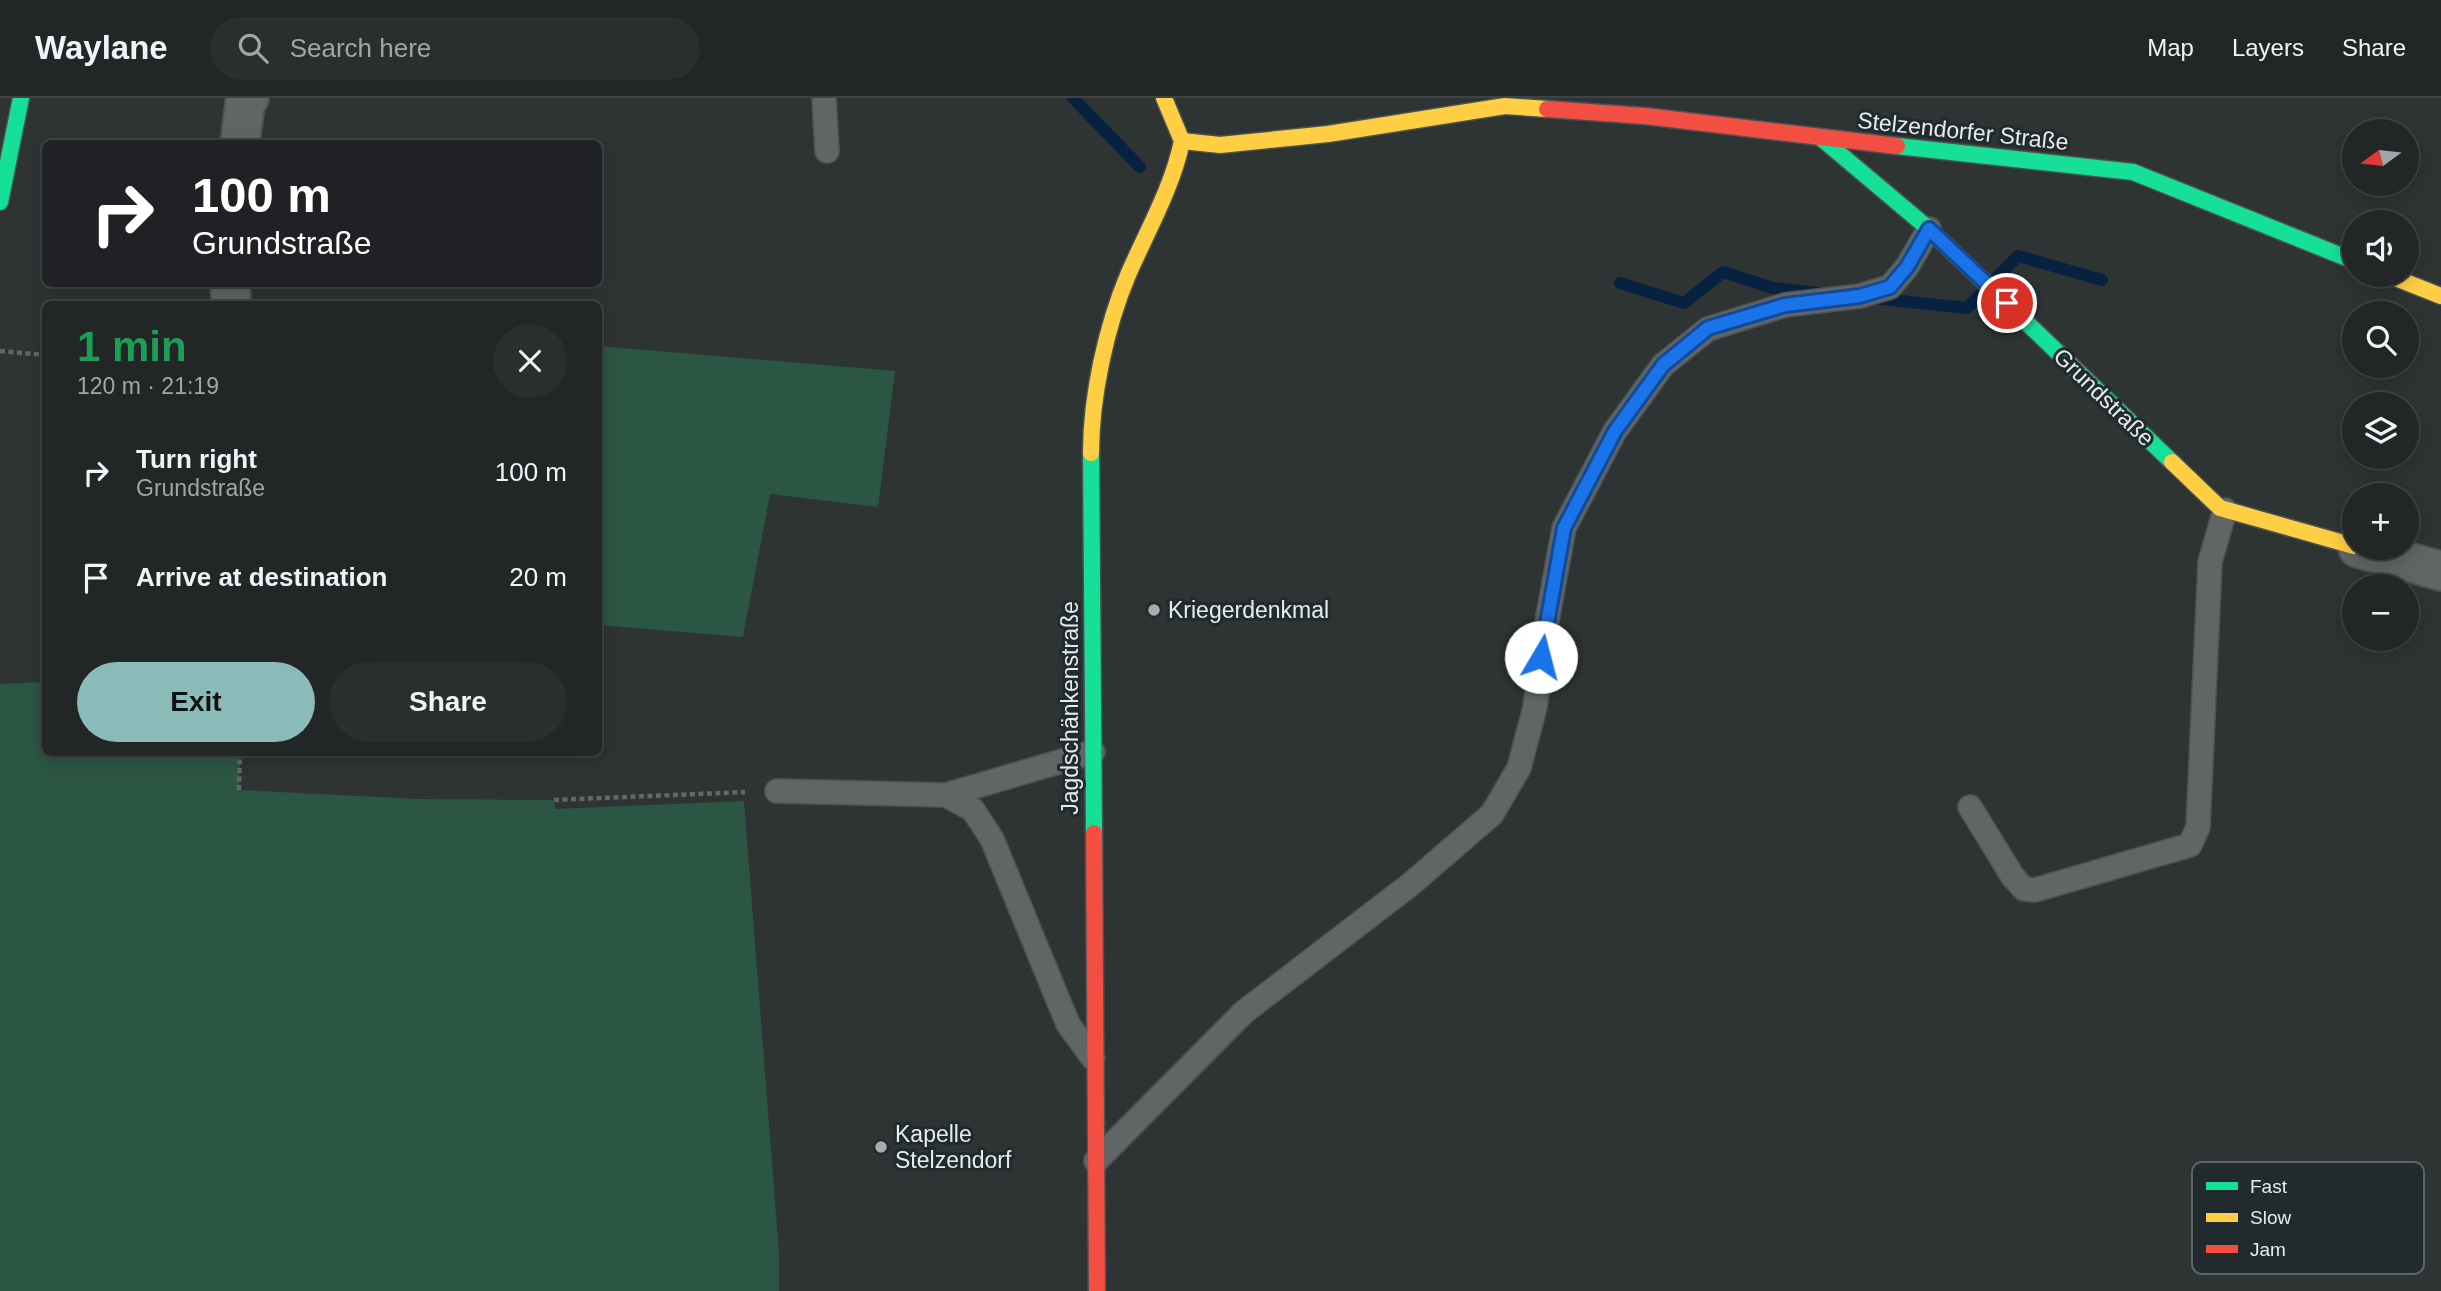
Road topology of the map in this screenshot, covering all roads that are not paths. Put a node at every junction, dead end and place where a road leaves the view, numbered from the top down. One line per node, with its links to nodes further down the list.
1 (21, 98): 10 (street)
2 (248, 98): 7 (street)
3 (824, 98): 9 (lane)
4 (1164, 98): 8 (street)
5 (1506, 102): 6 (street, Stelzendorfer Straße); 8 (street, Stelzendorfer Straße)
6 (1821, 138): 11 (street, Grundstraße); 12 (street, Stelzendorfer Straße)
7 (240, 140)
8 (1182, 141): 19 (street, Jagdschänkenstraße)
9 (827, 152)
10 (0, 202)
11 (1929, 229): 15 (street, Grundstraße); 24 (lane)
12 (2342, 256)
13 (2418, 287): 14 (street)
14 (2441, 296)
15 (2225, 510): 16 (street, Grundstraße); 22 (lane)
16 (2342, 543)
17 (2400, 560): 18 (street, Grundstraße)
18 (2441, 572)
19 (1093, 752): 21 (lane); 23 (street, Jagdschänkenstraße)
20 (777, 790): 21 (lane)
21 (946, 795): 23 (lane)
22 (1970, 807)
23 (1095, 1060): 24 (street, Jagdschänkenstraße)
24 (1096, 1161): 25 (street, Jagdschänkenstraße)
25 (1097, 1291)

